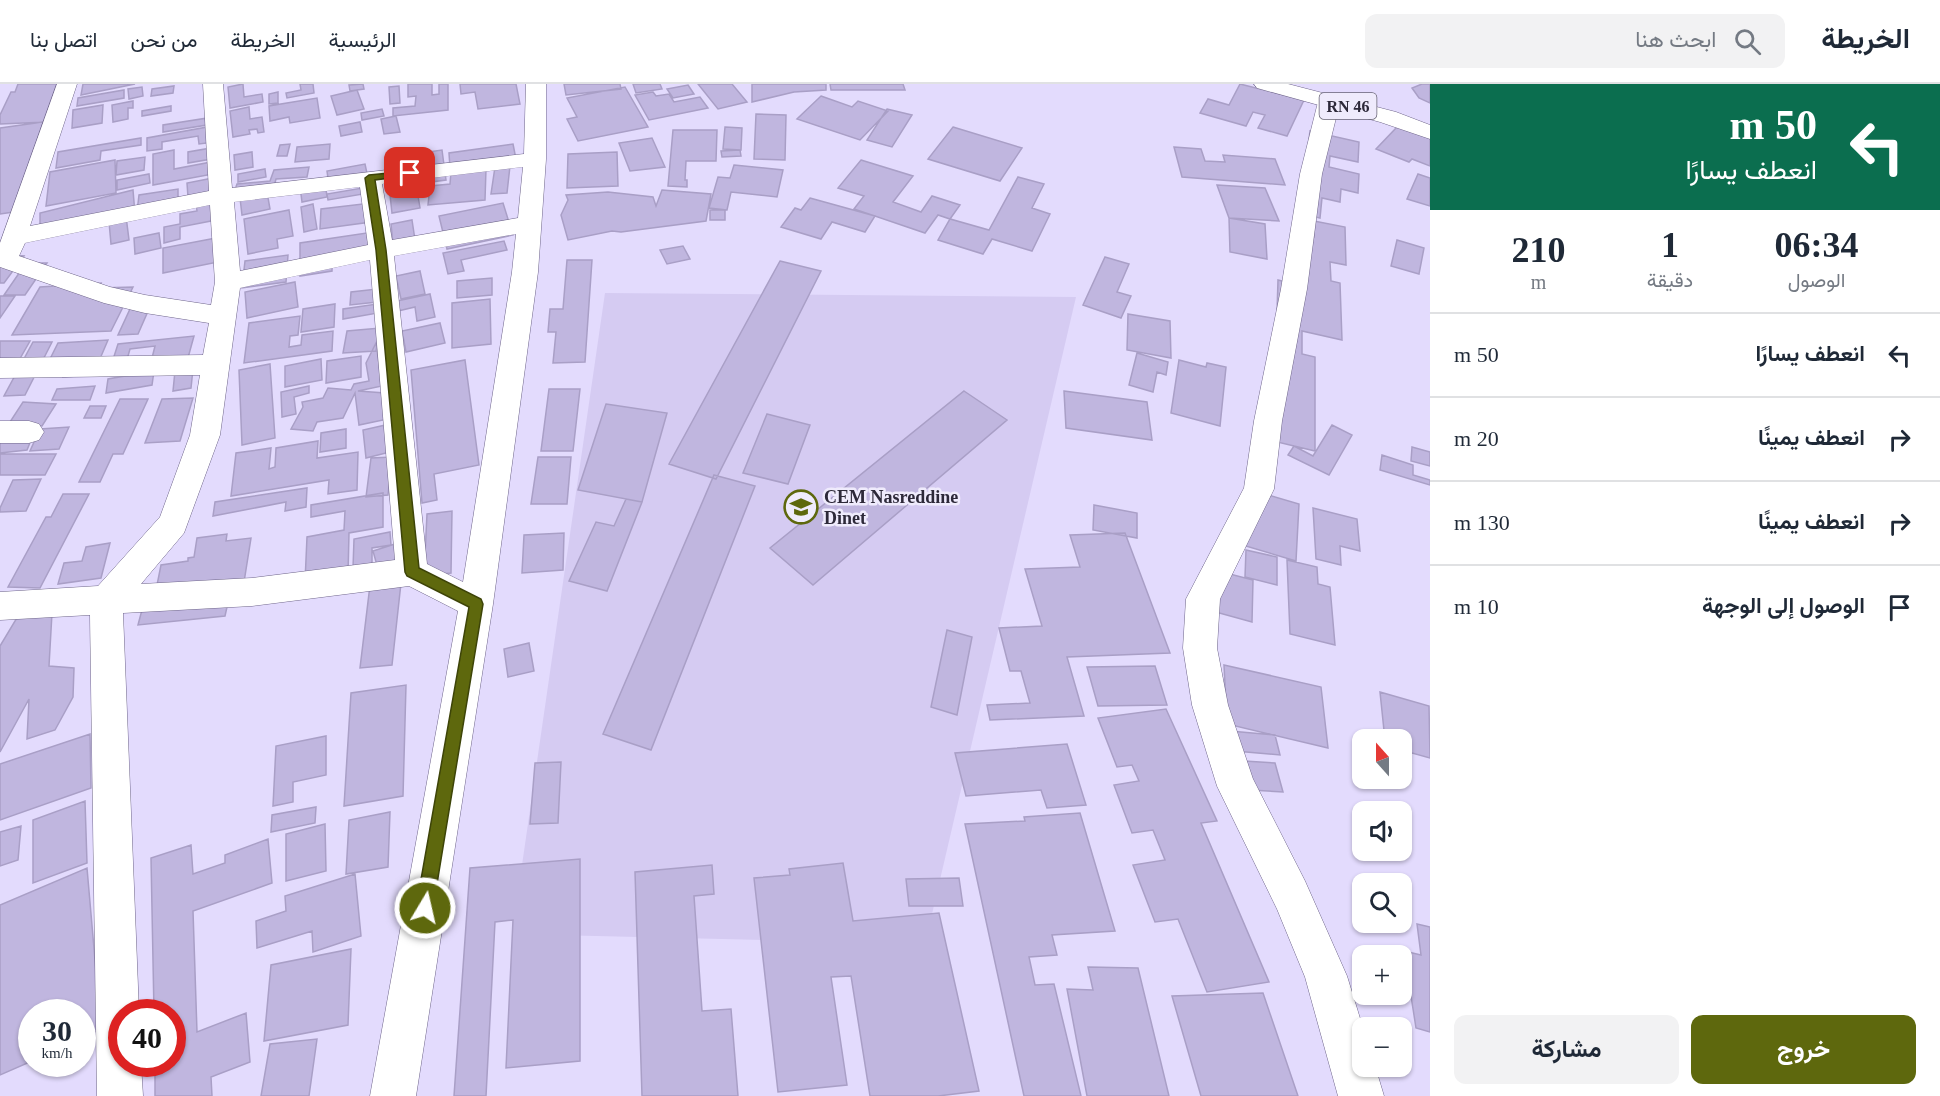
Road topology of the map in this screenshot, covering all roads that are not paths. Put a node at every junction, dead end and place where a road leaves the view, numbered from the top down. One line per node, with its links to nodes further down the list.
1 (67, 84): 13 (street)
2 (213, 84): 10 (street)
3 (536, 84): 8 (street)
4 (1264, 84): 5 (street, RN 46)
5 (1324, 93): 6 (street, RN 46); 7 (street, RN 46); 24 (street)
6 (1430, 117)
7 (1430, 132)
8 (535, 159): 9 (street); 11 (street)
9 (369, 178): 10 (street); 12 (street)
10 (221, 196): 13 (street); 14 (street)
11 (528, 224): 12 (street); 20 (street)
12 (381, 250): 14 (street); 18 (street)
13 (7, 251): 15 (street)
14 (228, 282): 15 (street)
15 (224, 316): 16 (street)
16 (216, 365): 17 (street); 19 (street)
17 (0, 368)
18 (412, 572): 19 (street); 20 (street)
19 (106, 601): 21 (street); 22 (street)
20 (476, 604): 23 (street)
21 (4, 610)
22 (120, 1096)
23 (393, 1096)
24 (1360, 1096)

